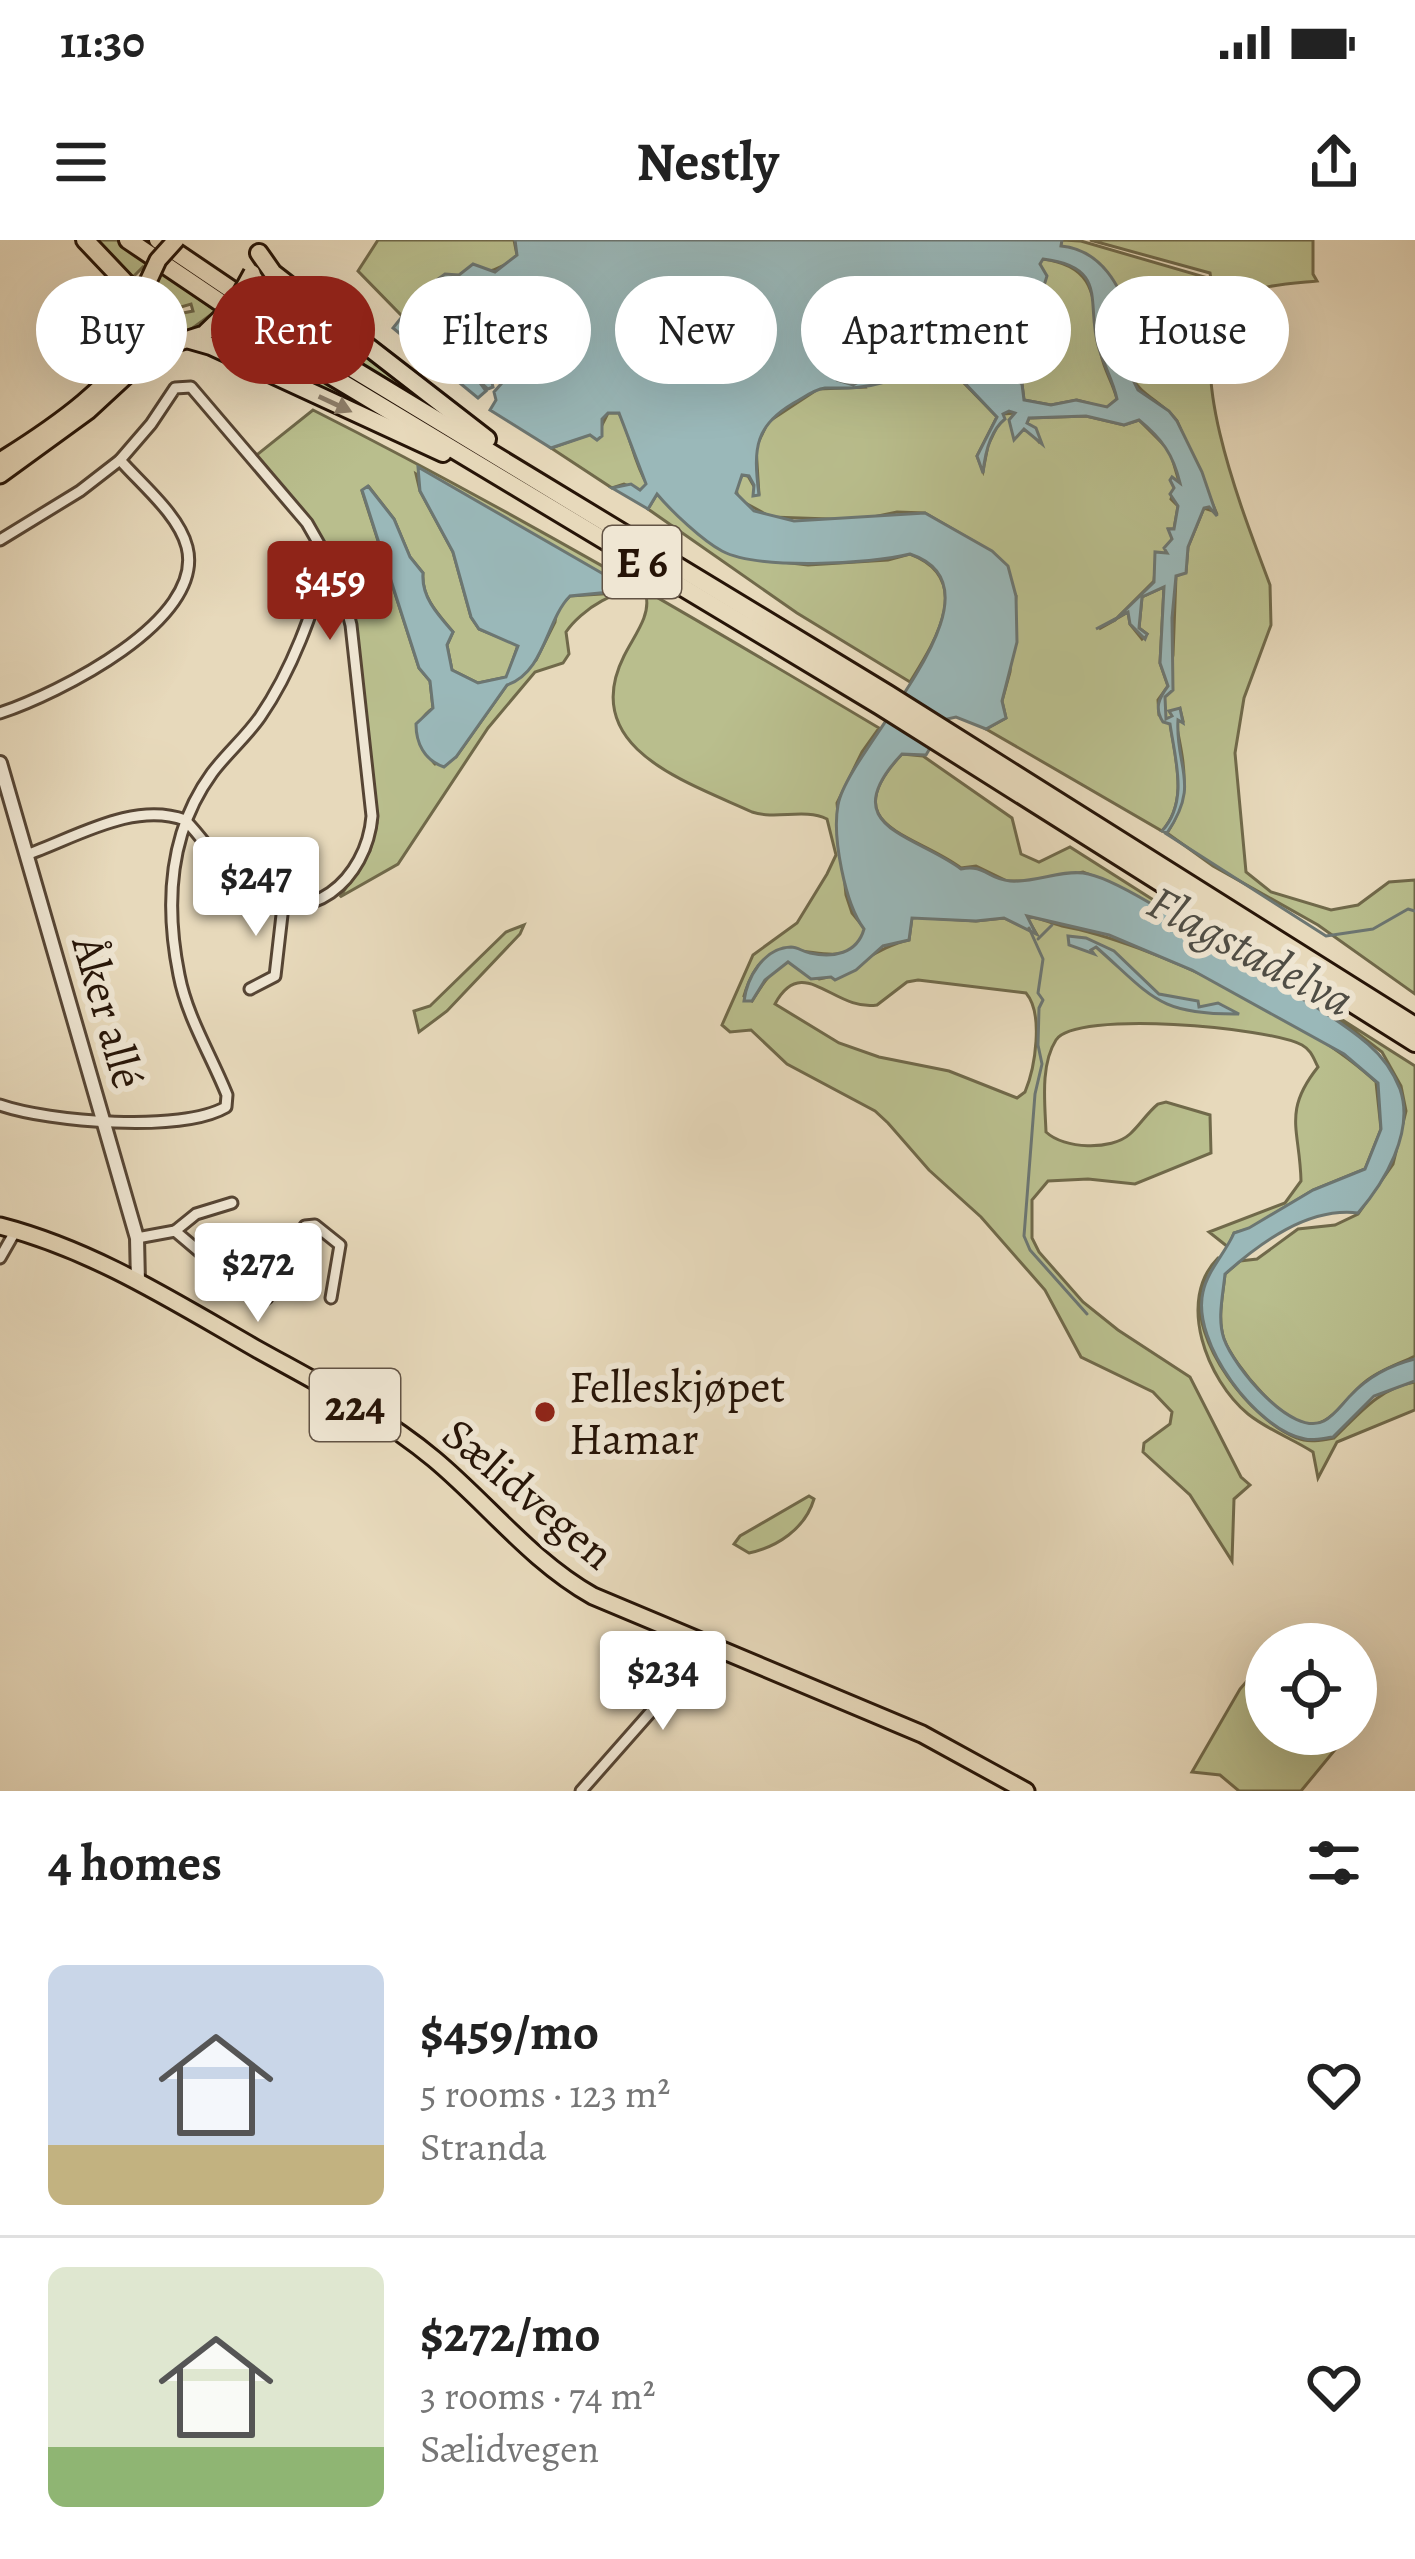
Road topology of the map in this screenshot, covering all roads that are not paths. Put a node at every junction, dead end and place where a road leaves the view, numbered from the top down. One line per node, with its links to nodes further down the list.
1 (85, 240): 6 (highway)
2 (128, 240): 15 (highway, E 6)
3 (158, 240): 15 (highway, E 6)
4 (176, 240): 7 (main road, bridge)
5 (258, 246): 8 (main road, bridge); 15 (highway, E 6)
6 (124, 276)
7 (151, 276)
8 (198, 336): 9 (main road); 15 (highway, E 6, one-way to 15)
9 (187, 339)
10 (100, 384): 13 (main road)
11 (116, 384): 14 (main road)
12 (120, 460): 16 (street); 17 (street); 18 (street)
13 (0, 461)
14 (0, 475)
15 (514, 475): 19 (highway, E 6)
16 (0, 540)
17 (329, 557): 21 (street); 23 (street)
18 (0, 713)
19 (948, 740): 25 (highway, E 6); 26 (highway, E 6)
20 (0, 764): 22 (street, Åker allé)
21 (185, 820): 22 (street); 23 (street); 28 (street)
22 (26, 855): 28 (street, Åker allé)
23 (283, 906): 24 (street)
24 (250, 989)
25 (1415, 1026)
26 (1415, 1043)
27 (0, 1105): 28 (street)
28 (103, 1123): 32 (street, Åker allé)
29 (232, 1203): 31 (street)
30 (8, 1228): 33 (street); 34 (main road, Sælidvegen / 224)
31 (175, 1231): 32 (street); 35 (street)
32 (137, 1238): 34 (street, Åker allé)
33 (0, 1258)
34 (138, 1282): 36 (main road, Sælidvegen / 224)
35 (332, 1298)
36 (701, 1643): 37 (street); 38 (main road, Sælidvegen / 224)
37 (581, 1791)
38 (1026, 1791)

